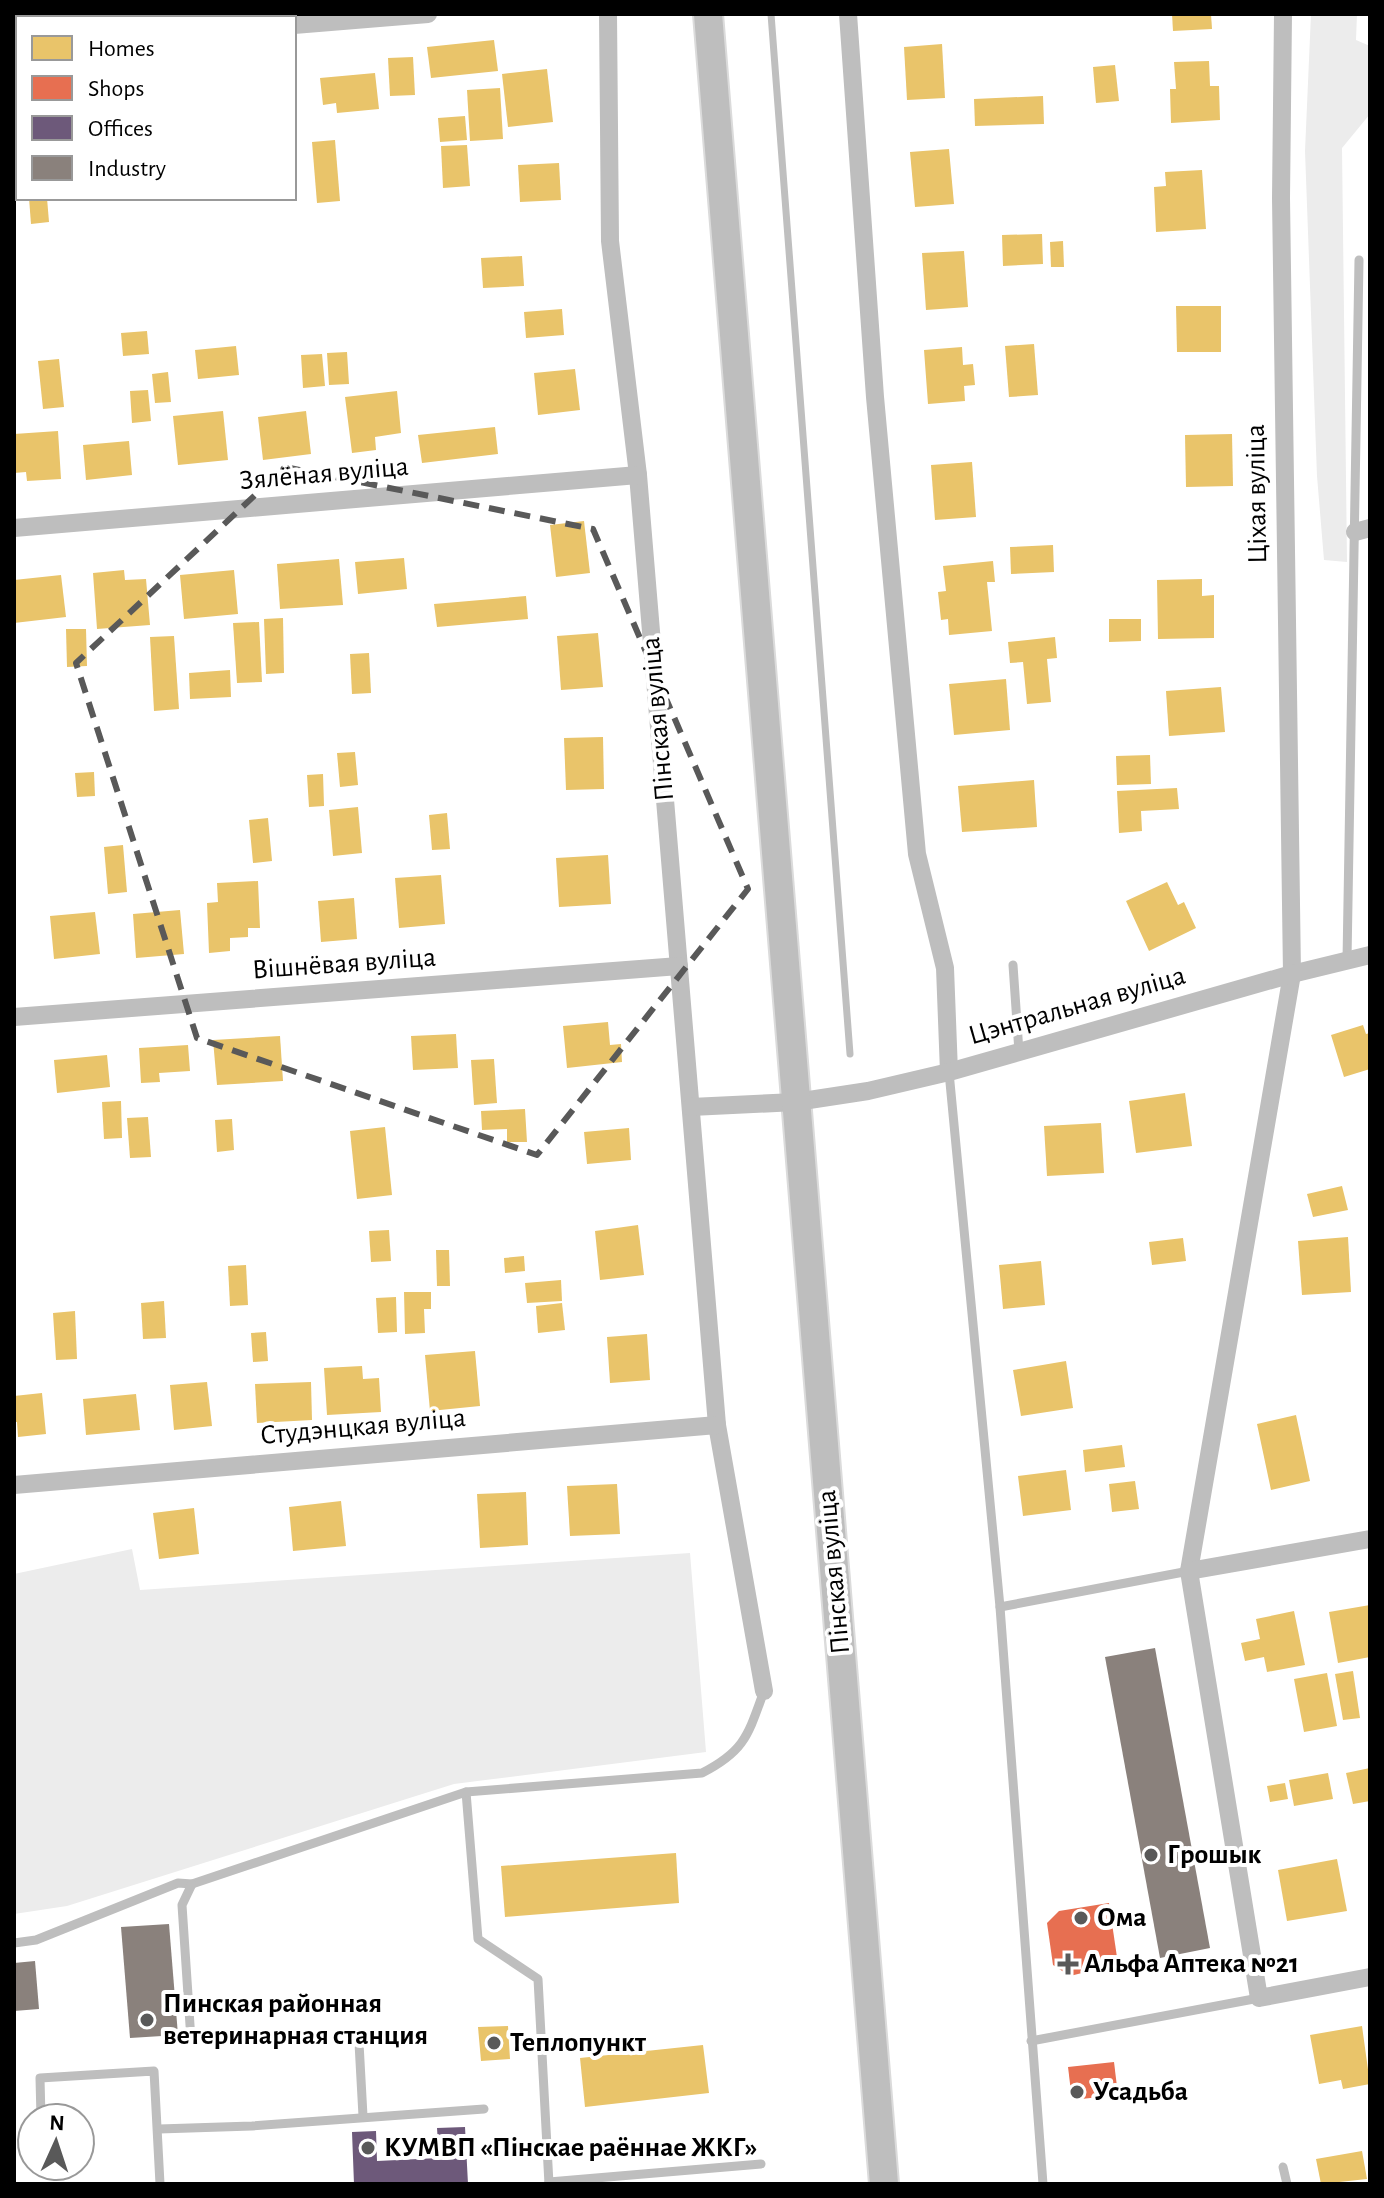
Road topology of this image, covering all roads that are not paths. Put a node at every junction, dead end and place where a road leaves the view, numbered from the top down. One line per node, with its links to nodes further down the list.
1 (428, 14): 6 (street)
2 (608, 14): 8 (street, Пінская вуліца)
3 (708, 14): 19 (main road, Пінская вуліца)
4 (848, 14): 18 (street)
5 (1283, 14): 15 (street, Ціхая вуліца)
6 (296, 25)
7 (1359, 260): 10 (lane)
8 (638, 475): 9 (street, Зялёная вуліца); 14 (street, Пінская вуліца)
9 (14, 528)
10 (1362, 530): 12 (lane)
11 (1370, 955): 12 (street, Цэнтральная вуліца)
12 (1347, 961): 15 (street, Цэнтральная вуліца)
13 (1013, 965): 17 (lane)
14 (679, 966): 16 (street, Вішнёвая вуліца); 20 (street, Пінская вуліца)
15 (1292, 974): 17 (street, Цэнтральная вуліца); 24 (street, Ціхая вуліца)
16 (14, 1017)
17 (1019, 1052): 18 (street, Цэнтральная вуліца)
18 (949, 1072): 19 (street, Цэнтральная вуліца); 25 (lane)
19 (796, 1102): 20 (street, Цэнтральная вуліца); 43 (main road, Пінская вуліца)
20 (691, 1107): 21 (street, Пінская вуліца)
21 (717, 1425): 22 (street, Студэнцкая вуліца); 26 (street, Пінская вуліца)
22 (14, 1485)
23 (1370, 1539): 24 (street)
24 (1189, 1571): 25 (lane); 31 (street, Ціхая вуліца)
25 (1000, 1607): 33 (lane)
26 (764, 1691): 27 (lane)
27 (466, 1792): 28 (lane); 41 (lane)
28 (192, 1884): 29 (lane); 32 (lane)
29 (14, 1943)
30 (1370, 1977): 31 (street)
31 (1259, 1998): 33 (lane)
32 (191, 2040)
33 (1031, 2041): 44 (lane)
34 (359, 2043): 37 (lane)
35 (41, 2102): 38 (lane)
36 (484, 2109): 37 (lane)
37 (363, 2116): 38 (lane)
38 (159, 2129): 42 (lane)
39 (761, 2164): 41 (lane)
40 (1283, 2167): 45 (lane)
41 (549, 2183)
42 (160, 2184)
43 (884, 2184)
44 (1043, 2184)
45 (1287, 2184)

